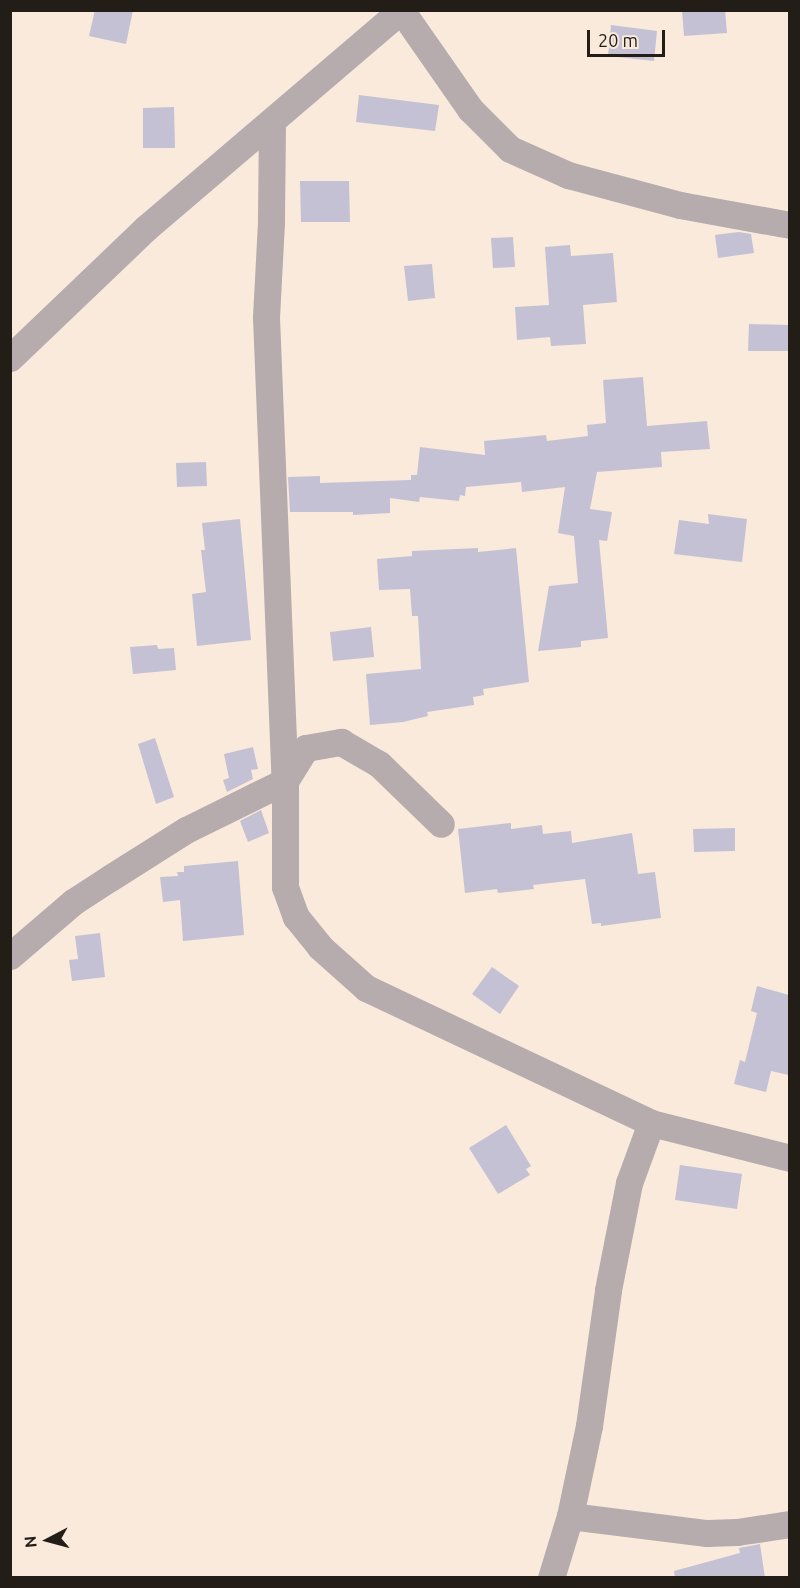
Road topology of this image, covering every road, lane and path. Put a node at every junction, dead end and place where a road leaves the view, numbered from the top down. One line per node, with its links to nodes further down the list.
1 (401, 10): 2 (street); 3 (street)
2 (272, 123): 4 (street); 5 (street)
3 (789, 225)
4 (10, 358)
5 (285, 781): 6 (street); 7 (street); 8 (street)
6 (441, 824)
7 (10, 956)
8 (651, 1123): 9 (street); 10 (street)
9 (789, 1158)
10 (570, 1516): 11 (street); 12 (street)
11 (789, 1524)
12 (551, 1578)

